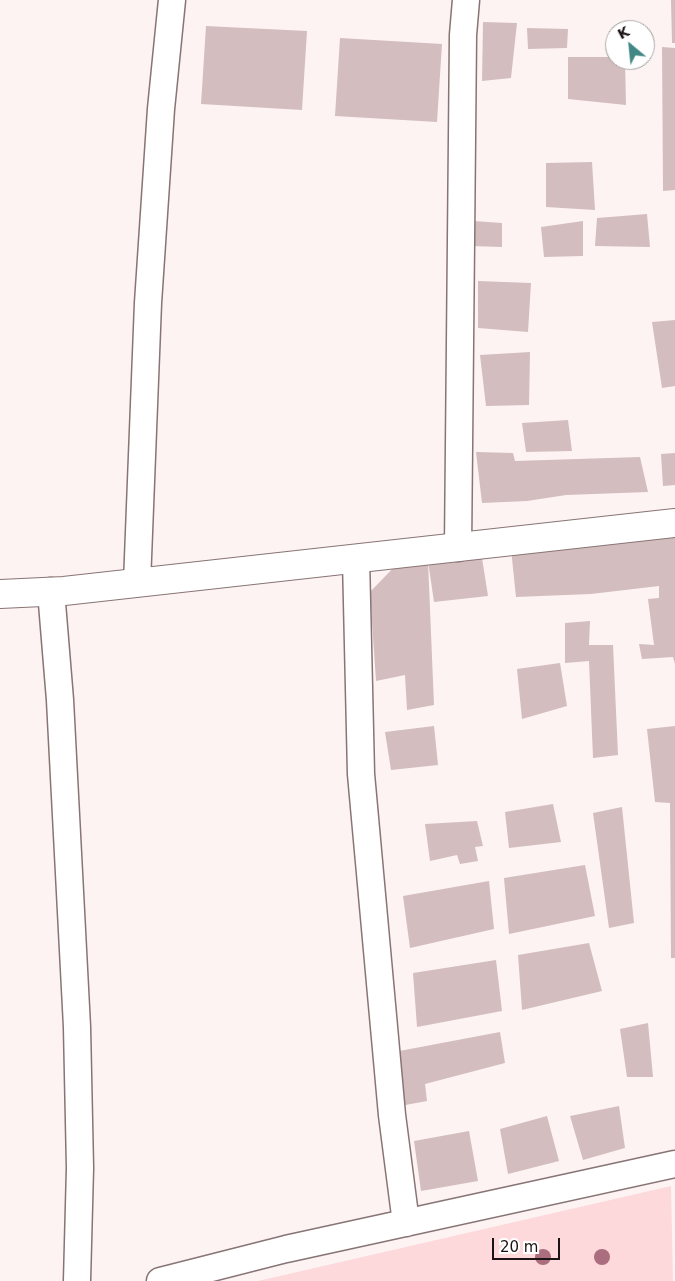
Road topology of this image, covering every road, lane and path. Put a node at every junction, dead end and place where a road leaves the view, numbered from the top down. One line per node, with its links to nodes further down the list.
1 (172, 0): 6 (street)
2 (466, 0): 4 (street)
3 (675, 523): 4 (street)
4 (458, 548): 5 (street)
5 (356, 559): 6 (street); 10 (street)
6 (137, 583): 7 (street)
7 (51, 591): 8 (street); 11 (street)
8 (0, 594)
9 (675, 1164): 10 (street)
10 (406, 1223): 12 (street)
11 (77, 1281)
12 (160, 1281)

